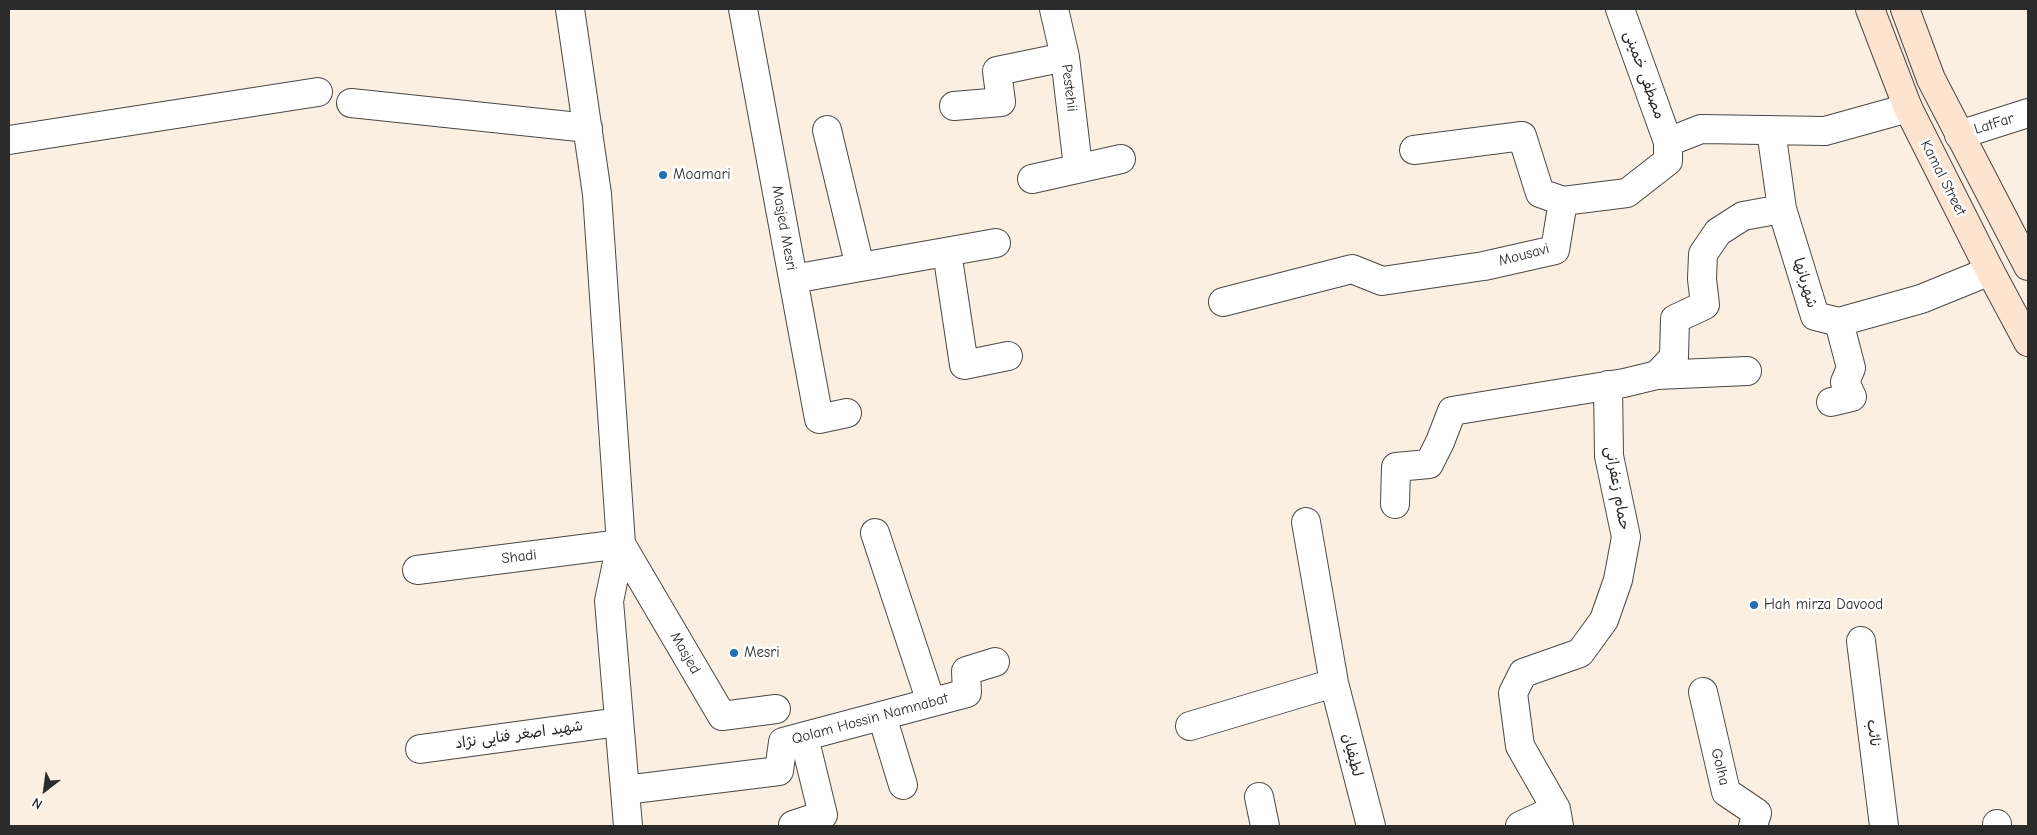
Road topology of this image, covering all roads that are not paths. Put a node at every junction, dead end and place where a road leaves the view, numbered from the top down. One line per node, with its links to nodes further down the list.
1 (570, 9): 13 (street)
2 (743, 9): 30 (street, Masjed Mesri)
3 (1054, 9): 7 (street, Pestehii)
4 (1620, 9): 18 (street, مصطفی خمینی)
5 (1870, 9): 11 (main road, Kamal Street)
6 (1905, 9): 16 (main road)
7 (1065, 57): 10 (street); 21 (street, Pestehii)
8 (318, 92): 17 (street)
9 (351, 103): 13 (street)
10 (954, 106)
11 (1908, 108): 15 (street); 29 (main road, Kamal Street)
12 (2028, 113): 16 (street, LatFar)
13 (588, 128): 43 (street)
14 (827, 130): 28 (street)
15 (1771, 130): 18 (street); 24 (street, شهربانها)
16 (1959, 135): 27 (main road)
17 (9, 140)
18 (1668, 142): 23 (street)
19 (1414, 150): 23 (street)
20 (1121, 159): 21 (street)
21 (1078, 167): 22 (street)
22 (1032, 179)
23 (1563, 202): 31 (street, Mousavi)
24 (1782, 209): 32 (street, شهربانها); 36 (street)
25 (996, 244): 26 (street)
26 (947, 252): 28 (street); 34 (street)
27 (2028, 266)
28 (860, 267): 30 (street)
29 (1990, 271): 32 (street); 33 (main road, Kamal Street)
30 (793, 279): 39 (street, Masjed Mesri)
31 (1223, 302)
32 (1839, 322): 38 (street)
33 (2028, 342)
34 (1008, 356)
35 (1747, 370): 36 (street)
36 (1658, 375): 37 (street)
37 (1608, 385): 40 (street); 59 (street, حمام زعفرانی)
38 (1831, 402)
39 (847, 413)
40 (1395, 504)
41 (1306, 522): 47 (street, لطیفیان)
42 (875, 534): 49 (street)
43 (621, 544): 44 (street, Shadi); 50 (street, Masjed); 52 (street)
44 (416, 570)
45 (1861, 641): 66 (street, نائب)
46 (995, 662): 49 (street, Qolam Hossin Namnabat)
47 (1334, 683): 53 (street); 63 (street, لطیفیان)
48 (1703, 692): 65 (street, Golha)
49 (931, 702): 51 (street, Qolam Hossin Namnabat)
50 (776, 709)
51 (882, 716): 54 (street, Qolam Hossin Namnabat); 56 (street)
52 (619, 722): 55 (street, شهید اصغر فنایی نژاد); 57 (street)
53 (1190, 726)
54 (804, 737): 57 (street, Qolam Hossin Namnabat); 60 (street)
55 (420, 749)
56 (903, 785)
57 (625, 790): 61 (street)
58 (1259, 797): 62 (street)
59 (1558, 818): 64 (street)
60 (793, 825)
61 (628, 826)
62 (1265, 826)
63 (1370, 826)
64 (1520, 826)
65 (1754, 826)
66 (1884, 826)

